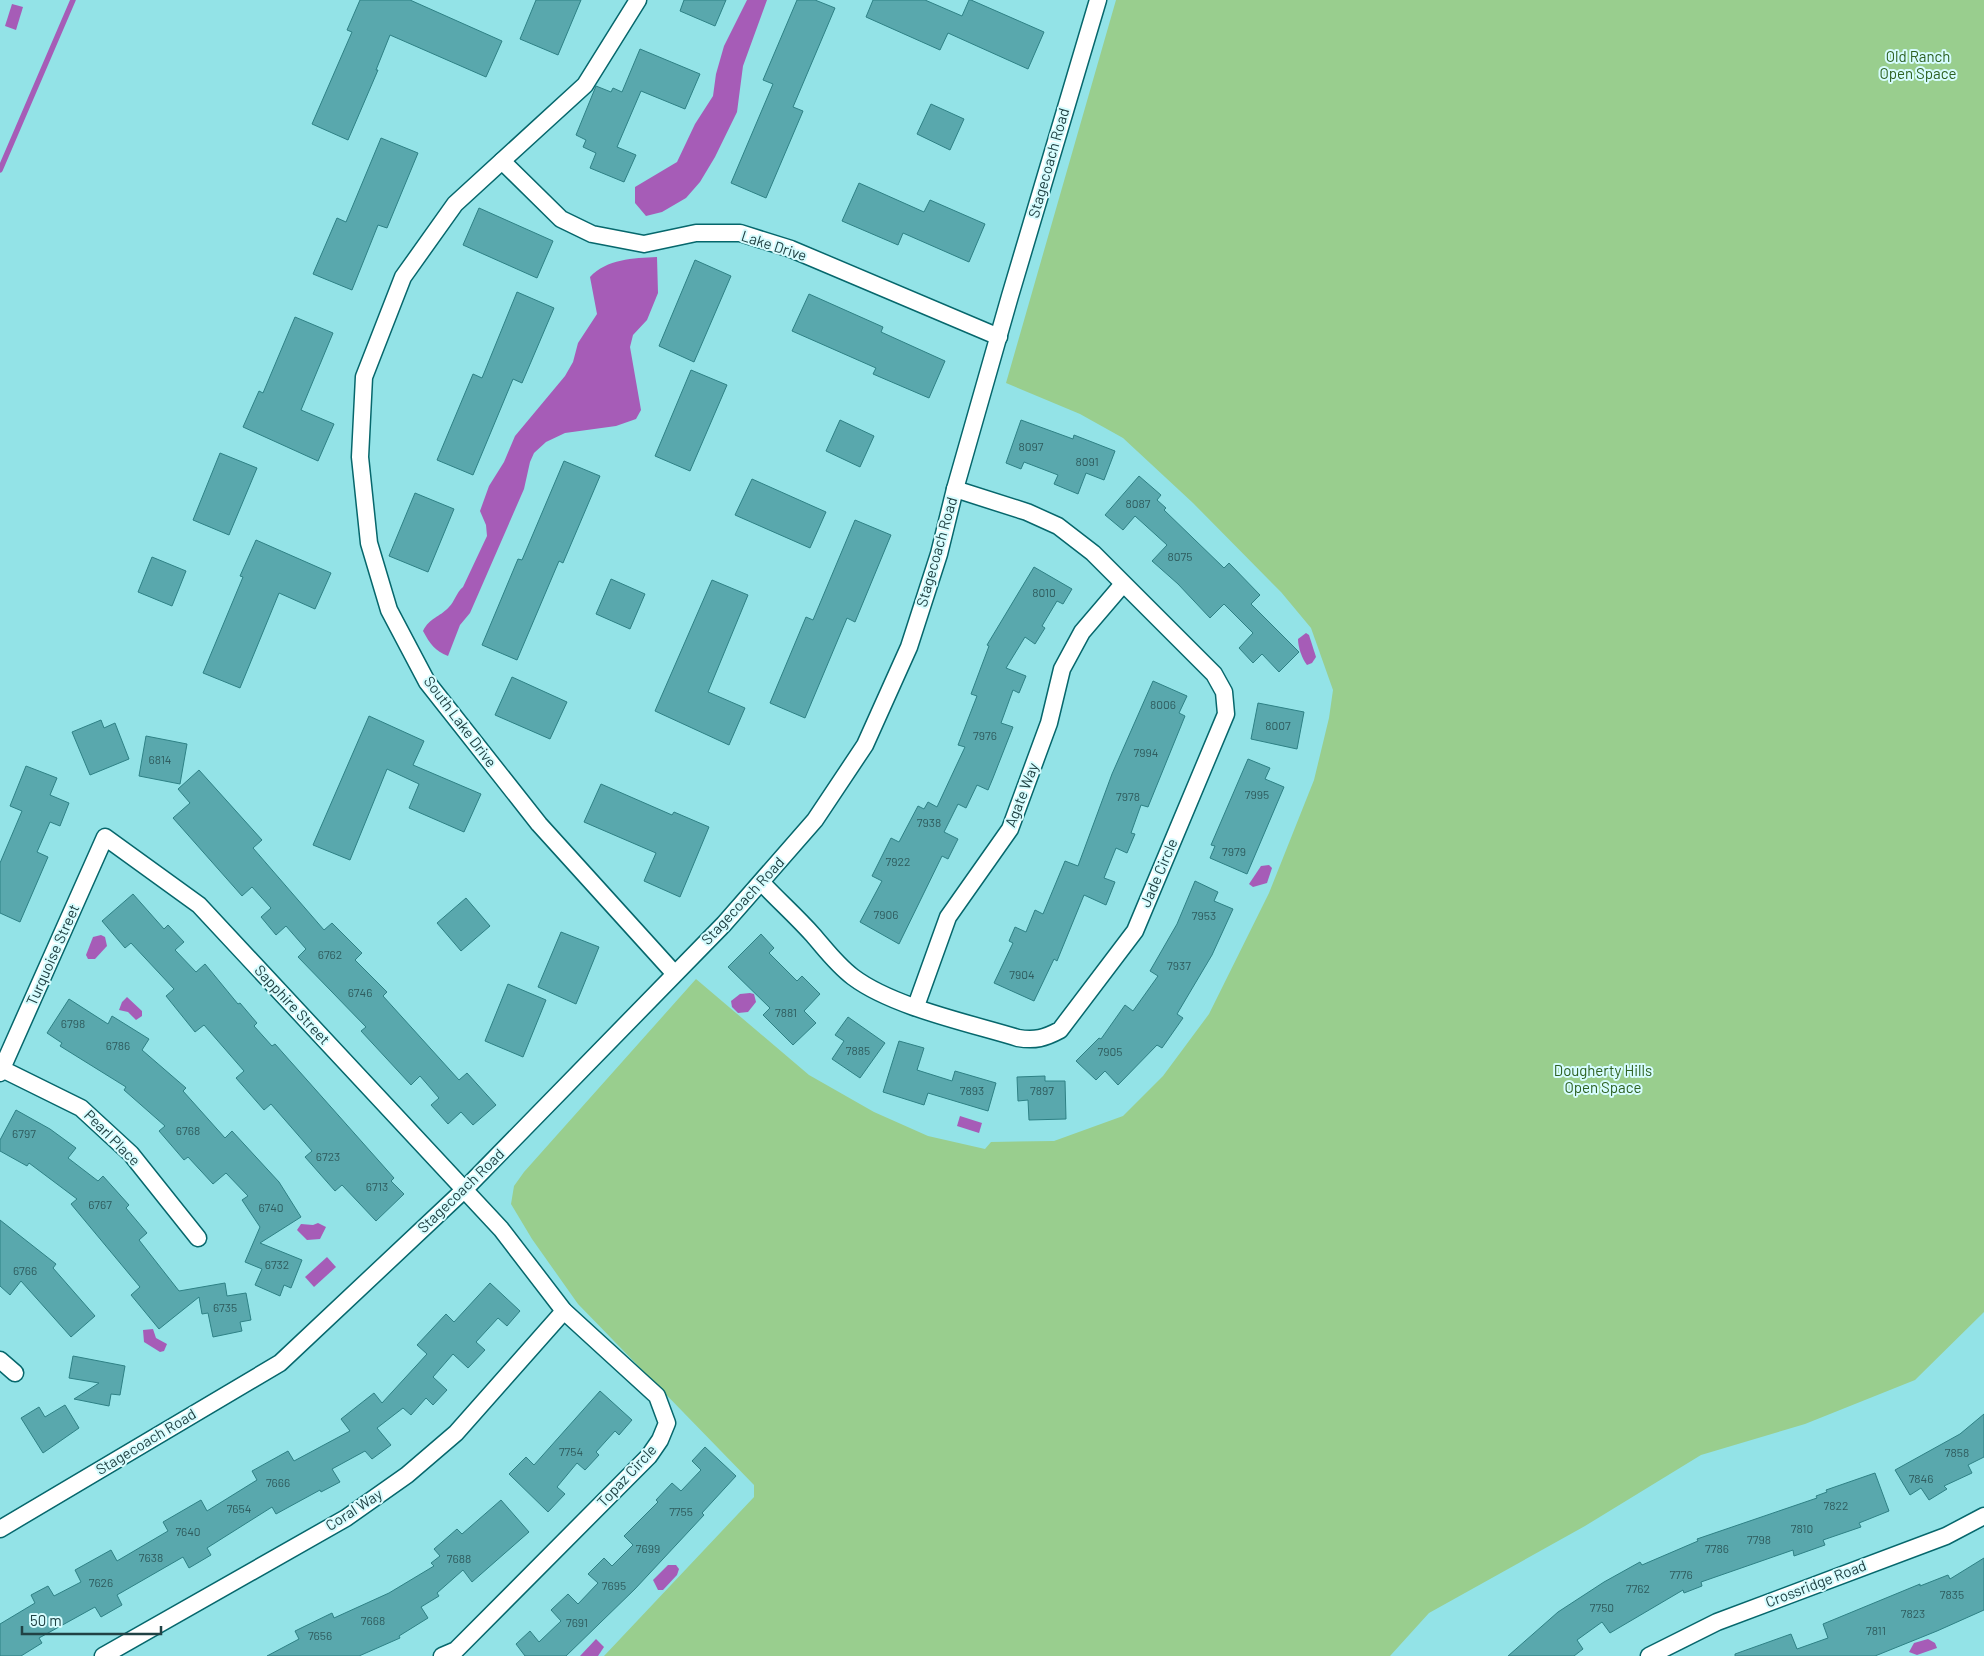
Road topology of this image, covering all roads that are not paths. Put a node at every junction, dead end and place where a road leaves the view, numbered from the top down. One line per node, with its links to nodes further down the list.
1 (638, 0): 3 (street, South Lake Drive)
2 (1098, 0): 4 (street, Stagecoach Road)
3 (502, 161): 4 (street, Lake Drive); 9 (street, South Lake Drive)
4 (999, 337): 5 (street, Stagecoach Road)
5 (955, 489): 6 (street, Jade Circle); 8 (street, Stagecoach Road)
6 (1123, 584): 10 (street, Agate Way); 10 (street, Jade Circle)
7 (105, 837): 11 (street, Turquoise Street); 12 (street, Sapphire Street)
8 (762, 883): 9 (street, Stagecoach Road); 10 (street, Jade Circle)
9 (674, 973): 12 (street, Stagecoach Road)
10 (916, 1006)
11 (1, 1071): 13 (street, Pearl Place)
12 (464, 1190): 14 (street, Topaz Circle); 18 (street, Stagecoach Road)
13 (198, 1238)
14 (564, 1311): 19 (street, Coral Way); 20 (street, Topaz Circle)
15 (0, 1360): 16 (street)
16 (15, 1373)
17 (1984, 1516): 21 (street, Crossridge Road)
18 (0, 1529)
19 (102, 1656)
20 (442, 1656)
21 (1650, 1656)

